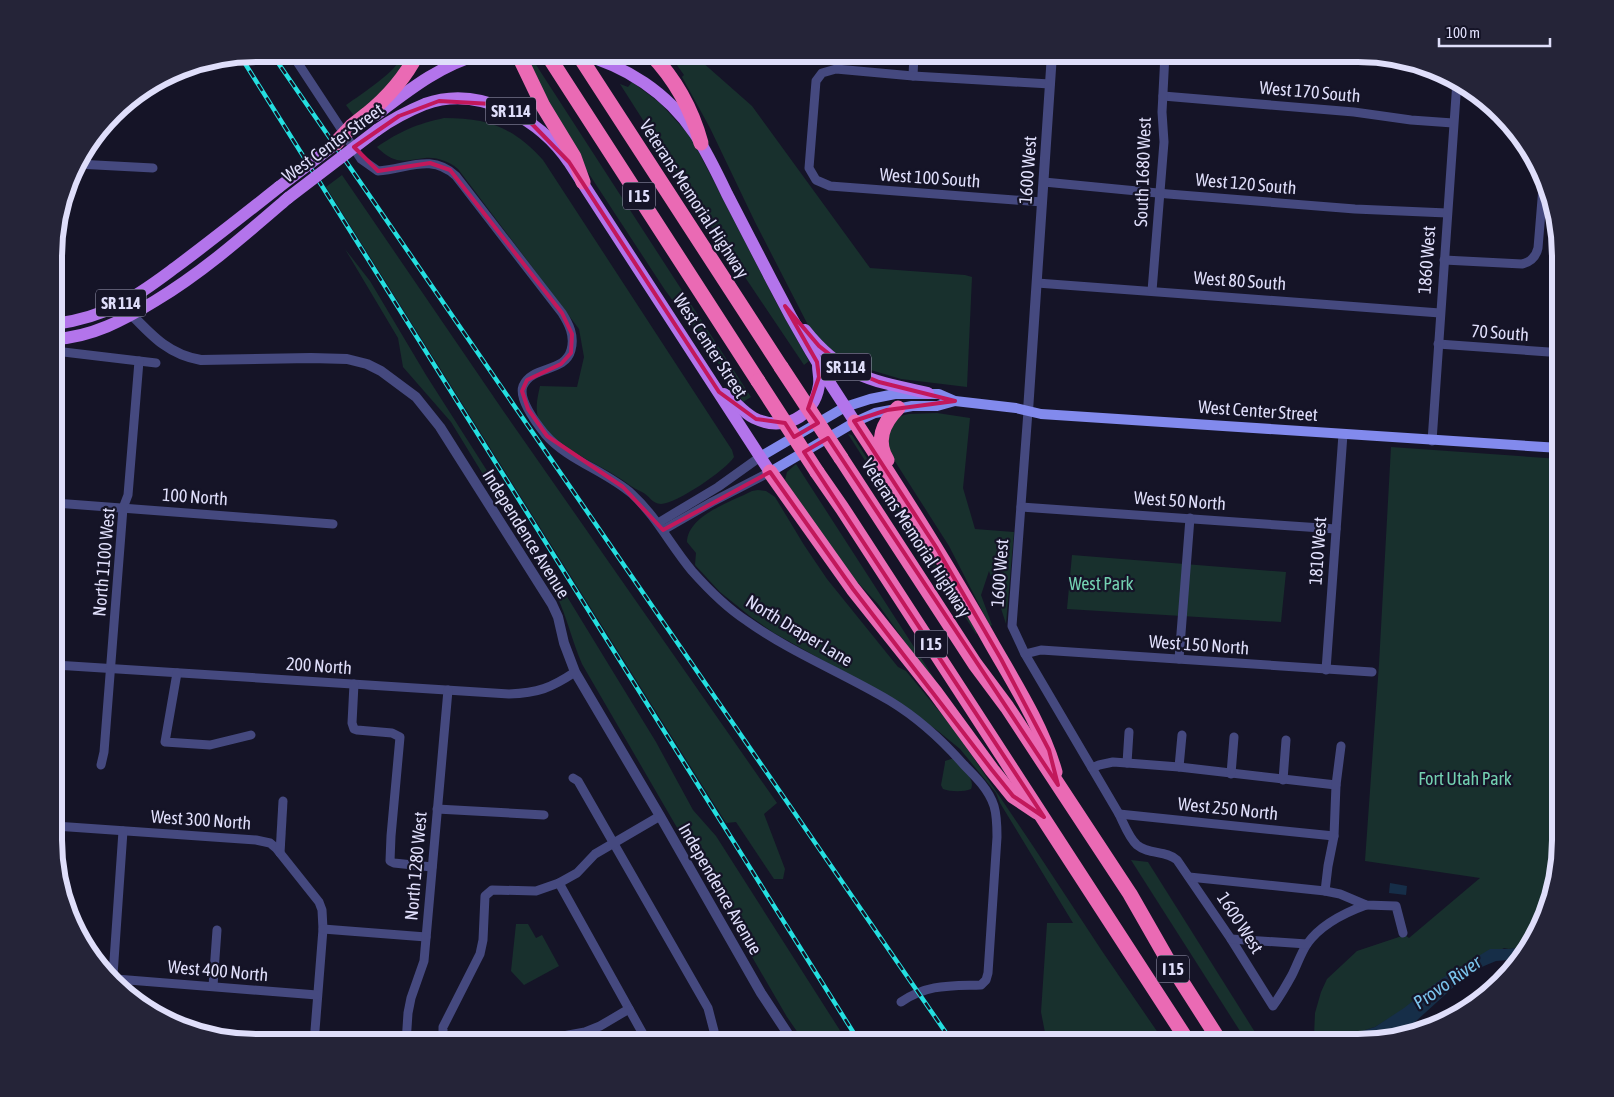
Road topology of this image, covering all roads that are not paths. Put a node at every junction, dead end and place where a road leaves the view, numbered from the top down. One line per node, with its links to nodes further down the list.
1 (297, 62): 62 (street, North Draper Lane)
2 (413, 62): 16 (highway)
3 (456, 62): 16 (main road, West Center Street / SR 114)
4 (522, 62): 22 (highway)
5 (552, 62): 94 (highway, I 15, bridge)
6 (584, 62): 88 (highway, Veterans Memorial Highway / I 15, bridge)
7 (606, 62): 19 (main road, SR 114)
8 (658, 62): 19 (highway)
9 (914, 62): 12 (street)
10 (1051, 62): 13 (street, 1600 West)
11 (1164, 62): 15 (street, South 1680 West)
12 (913, 76): 13 (street); 27 (street, West 100 South)
13 (1050, 84): 23 (street, 1600 West)
14 (1456, 90): 17 (street, 1860 West)
15 (1162, 96): 17 (street, West 170 South); 25 (street, South 1680 West)
16 (371, 122): 18 (highway, bridge); 22 (main road, West Center Street / SR 114); 34 (main road, West Center Street / SR 114, bridge)
17 (1453, 123): 28 (street, 1860 West)
18 (336, 143): 24 (main road, West Center Street / SR 114, bridge)
19 (701, 144): 32 (main road, SR 114)
20 (87, 165): 21 (street)
21 (153, 168)
22 (583, 182): 44 (main road, West Center Street / SR 114)
23 (1044, 182): 25 (street, West 120 South); 27 (street, 1600 West)
24 (275, 191): 34 (main road); 35 (main road, West Center Street / SR 114)
25 (1160, 193): 28 (street, West 120 South); 31 (street, South 1680 West)
26 (1542, 198): 29 (street)
27 (1042, 202): 30 (street, 1600 West)
28 (1447, 212): 29 (street, 1860 West)
29 (1444, 260): 33 (street, 1860 West)
30 (1037, 283): 31 (street, West 80 South); 49 (street, 1600 West)
31 (1152, 291): 33 (street, West 80 South)
32 (785, 306): 42 (main road); 45 (main road, SR 114)
33 (1440, 313): 38 (street, 1860 West)
34 (132, 315): 36 (main road); 37 (main road, West Center Street / SR 114); 69 (street, Independence Avenue)
35 (62, 323)
36 (62, 328)
37 (62, 338)
38 (1438, 344): 39 (street, 70 South); 52 (street, 1860 West)
39 (1552, 351)
40 (62, 352): 41 (street)
41 (139, 361): 43 (street); 59 (street, North 1100 West)
42 (817, 362): 44 (main road); 47 (main road)
43 (156, 363)
44 (719, 392): 54 (main road, West Center Street / SR 114)
45 (928, 393): 46 (main road, West Center Street / SR 114); 47 (main road, West Center Street)
46 (955, 401): 48 (main road, West Center Street / SR 114); 49 (main road, West Center Street / SR 114)
47 (845, 407): 50 (main road); 54 (main road, West Center Street)
48 (898, 408): 50 (main road, West Center Street / SR 114); 56 (highway)
49 (1028, 411): 51 (main road, West Center Street / SR 114); 58 (street, 1600 West)
50 (855, 422): 55 (main road, West Center Street / SR 114); 56 (highway)
51 (1343, 434): 52 (main road, West Center Street / SR 114); 63 (street, 1810 West)
52 (1432, 441): 53 (main road, West Center Street / SR 114)
53 (1552, 448)
54 (760, 457): 55 (main road, West Center Street / SR 114); 62 (street, West Center Street)
55 (770, 472): 62 (street, West Center Street); 94 (highway)
56 (892, 478): 88 (highway)
57 (62, 503): 59 (street, 100 North)
58 (1021, 507): 60 (street, West 50 North); 64 (street, 1600 West)
59 (123, 508): 61 (street, 100 North); 67 (street, North 1100 West)
60 (1190, 518): 63 (street, West 50 North); 65 (street)
61 (333, 524)
62 (660, 526): 117 (street, North Draper Lane)
63 (1336, 529): 68 (street, 1810 West)
64 (1025, 654): 65 (street, West 150 North); 83 (street, 1600 West)
65 (1179, 659): 68 (street, West 150 North)
66 (62, 665): 67 (street, 200 North)
67 (111, 669): 71 (street, 200 North); 81 (street, North 1100 West)
68 (1326, 670): 70 (street, West 150 North)
69 (575, 672): 73 (street, 200 North); 93 (street, Independence Avenue)
70 (1372, 672)
71 (177, 674): 72 (street, 200 North); 75 (street)
72 (354, 684): 73 (street, 200 North); 100 (street)
73 (448, 690): 90 (street, North 1280 West)
74 (1129, 732): 80 (street)
75 (251, 735)
76 (1182, 735): 82 (street)
77 (1234, 737): 84 (street)
78 (1286, 740): 86 (street)
79 (1341, 746): 87 (street)
80 (1127, 763): 82 (street); 83 (street)
81 (101, 765)
82 (1179, 767): 84 (street)
83 (1092, 768): 91 (street, 1600 West)
84 (1231, 774): 86 (street)
85 (574, 778): 98 (street)
86 (1283, 780): 87 (street)
87 (1336, 785): 97 (street)
88 (1058, 786): 127 (highway, Veterans Memorial Highway / I 15)
89 (283, 800): 99 (street)
90 (437, 809): 92 (street); 100 (street, North 1280 West)
91 (1119, 814): 97 (street, West 250 North); 101 (street, 1600 West)
92 (544, 815)
93 (660, 816): 98 (street); 125 (street, Independence Avenue)
94 (1044, 817): 126 (highway, I 15)
95 (62, 826): 96 (street, West 300 North)
96 (123, 831): 99 (street, West 300 North); 113 (street)
97 (1334, 836): 103 (street)
98 (615, 843): 102 (street); 124 (street)
99 (280, 853): 107 (street, West 300 North)
100 (432, 867): 110 (street, North 1280 West)
101 (1189, 877): 103 (street); 111 (street, 1600 West)
102 (559, 884): 105 (street); 118 (street)
103 (1325, 891): 106 (street)
104 (475, 895): 105 (street)
105 (485, 896): 121 (street)
106 (1366, 905): 109 (street); 112 (street)
107 (323, 929): 110 (street); 116 (street, West 300 North)
108 (216, 930): 115 (street)
109 (1403, 932)
110 (426, 937): 120 (street, North 1280 West)
111 (1231, 939): 112 (street); 112 (street, 1600 West)
112 (1307, 944)
113 (112, 970)
114 (121, 979): 115 (street, West 400 North)
115 (213, 986): 116 (street, West 400 North)
116 (317, 995): 119 (street, West 300 North)
117 (901, 1002)
118 (629, 1009): 122 (street); 123 (street)
119 (315, 1034)
120 (407, 1034)
121 (443, 1034)
122 (574, 1034)
123 (643, 1034)
124 (714, 1034)
125 (788, 1034)
126 (1183, 1034)
127 (1215, 1034)

